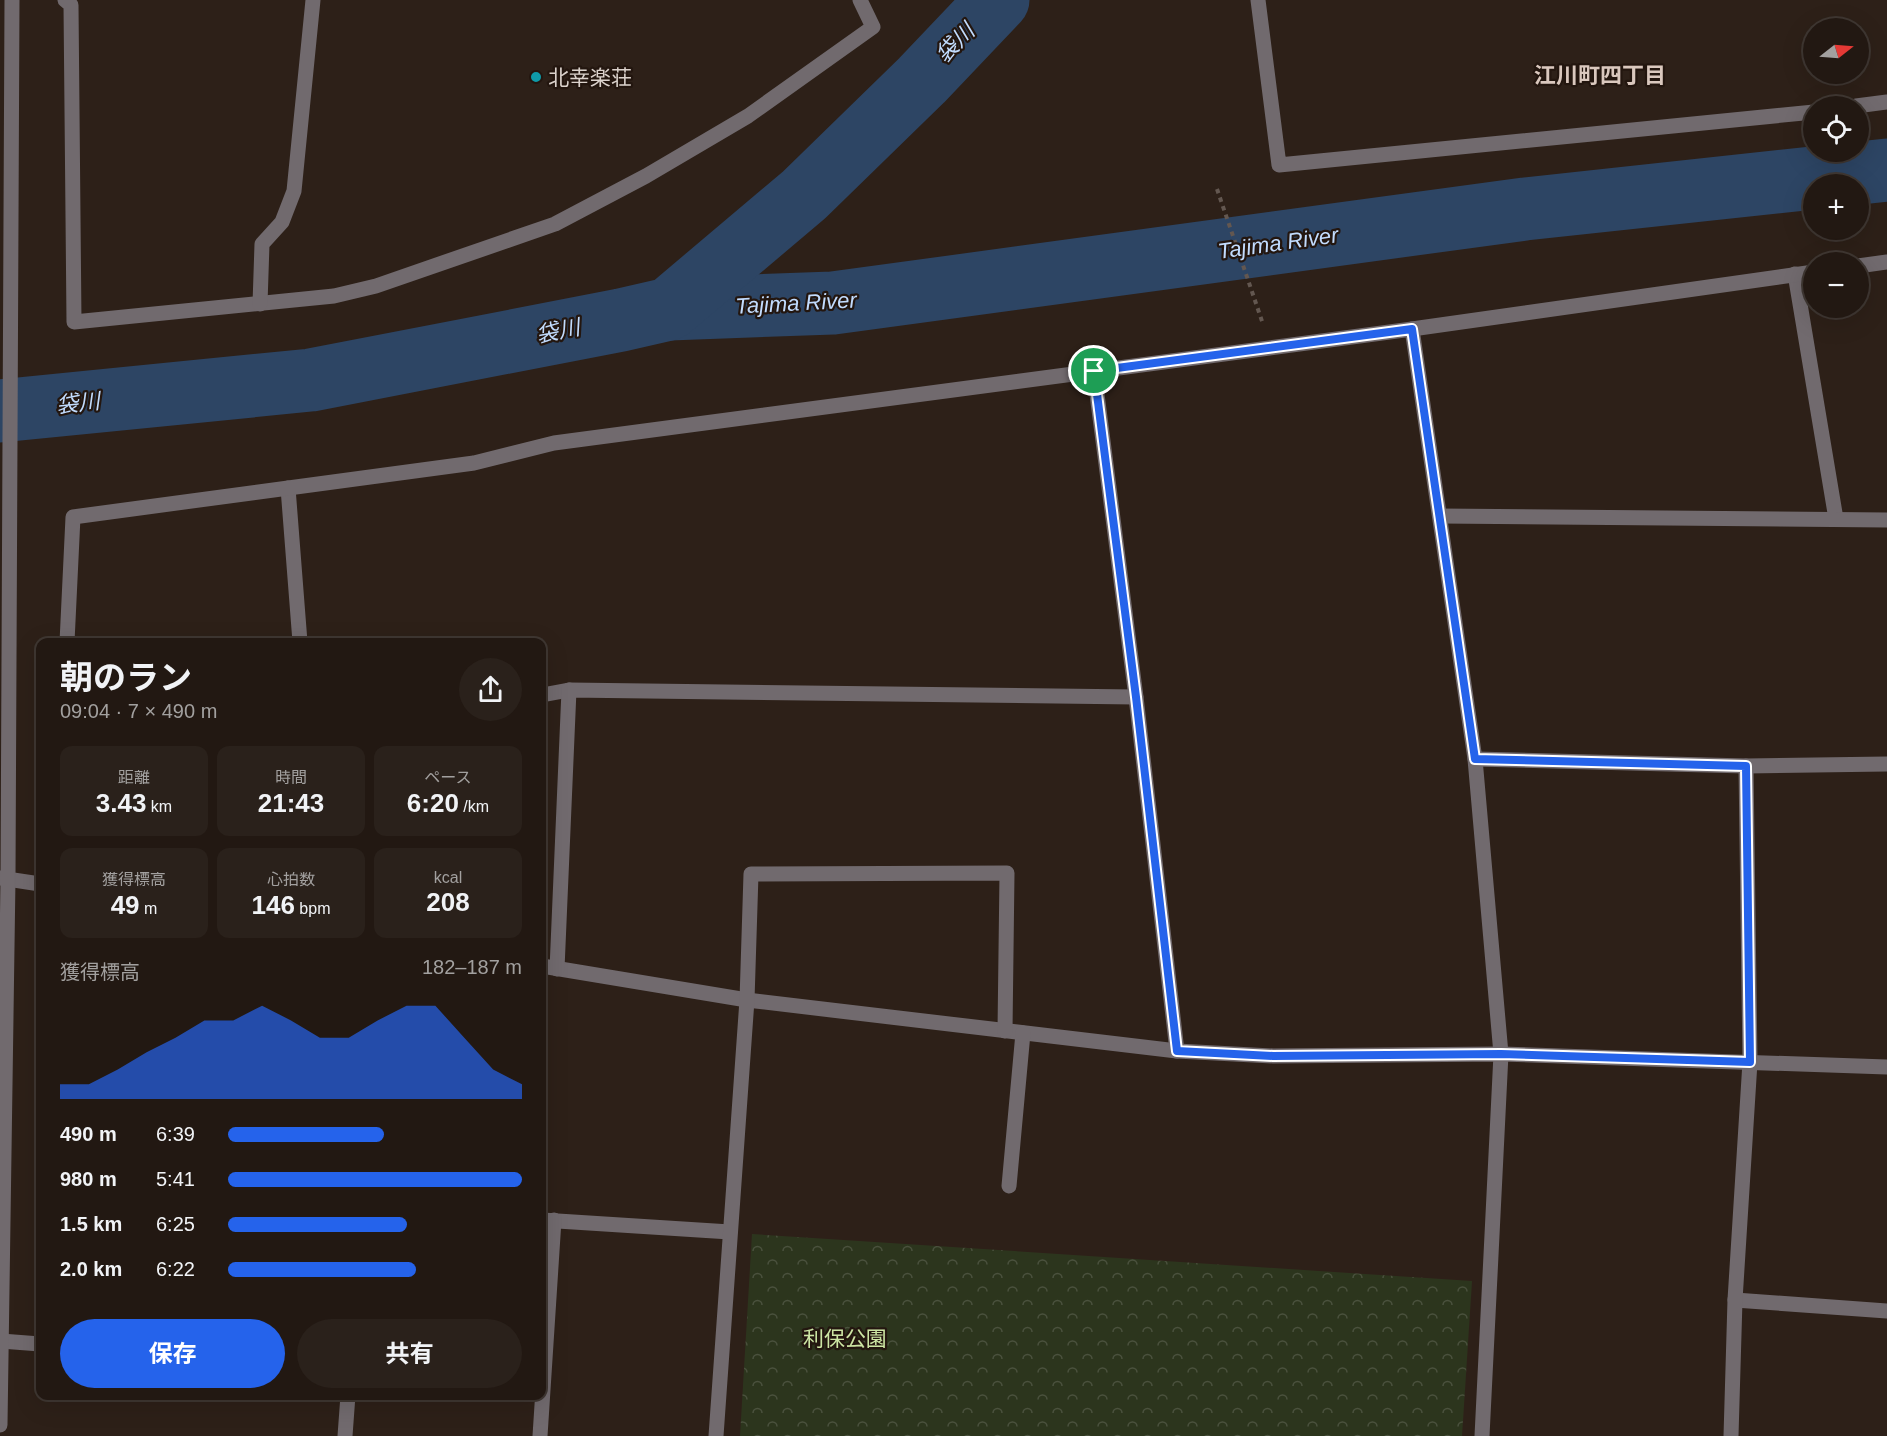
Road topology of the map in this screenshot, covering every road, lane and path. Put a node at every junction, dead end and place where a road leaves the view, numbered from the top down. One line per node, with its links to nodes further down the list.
1 (12, 0): 30 (street)
2 (65, 0): 14 (street)
3 (313, 0): 14 (street)
4 (860, 0): 14 (street)
5 (1258, 0): 8 (street)
6 (1887, 102): 7 (street)
7 (1869, 104)
8 (1803, 113)
9 (1216, 189): 16 (path)
10 (1887, 262): 11 (street)
11 (1869, 264)
12 (1803, 273): 13 (street)
13 (1795, 274): 15 (street); 20 (street)
14 (260, 304)
15 (1412, 329): 16 (street); 19 (street)
16 (1271, 348): 17 (street)
17 (1094, 371): 18 (street); 26 (street)
18 (288, 488): 22 (street); 23 (street)
19 (1440, 516): 20 (street); 27 (street)
20 (1836, 519): 21 (street)
21 (1887, 520)
22 (67, 638)
23 (300, 638)
24 (569, 690): 25 (street); 26 (street); 33 (street)
25 (546, 694)
26 (1136, 697): 37 (street)
27 (1475, 759): 29 (street); 38 (street)
28 (1887, 764): 29 (street)
29 (1746, 766): 39 (street)
30 (4, 878): 31 (street); 47 (street)
31 (36, 883)
32 (546, 967): 33 (street)
33 (557, 969): 34 (street)
34 (747, 1000): 35 (street); 35 (street); 43 (street)
35 (1005, 1031): 36 (street)
36 (1023, 1033): 37 (street); 41 (street)
37 (1177, 1051): 38 (street)
38 (1501, 1054): 39 (street); 55 (street)
39 (1750, 1062): 40 (street); 45 (street)
40 (1887, 1067)
41 (1009, 1186)
42 (548, 1220): 43 (street); 44 (street)
43 (730, 1232): 54 (street)
44 (546, 1274)
45 (1735, 1300): 46 (street); 56 (street)
46 (1887, 1311)
47 (1, 1341): 48 (street); 51 (street)
48 (36, 1344)
49 (348, 1400): 52 (street)
50 (541, 1400): 53 (street)
51 (0, 1425)
52 (345, 1436)
53 (540, 1436)
54 (716, 1436)
55 (1482, 1436)
56 (1731, 1436)

